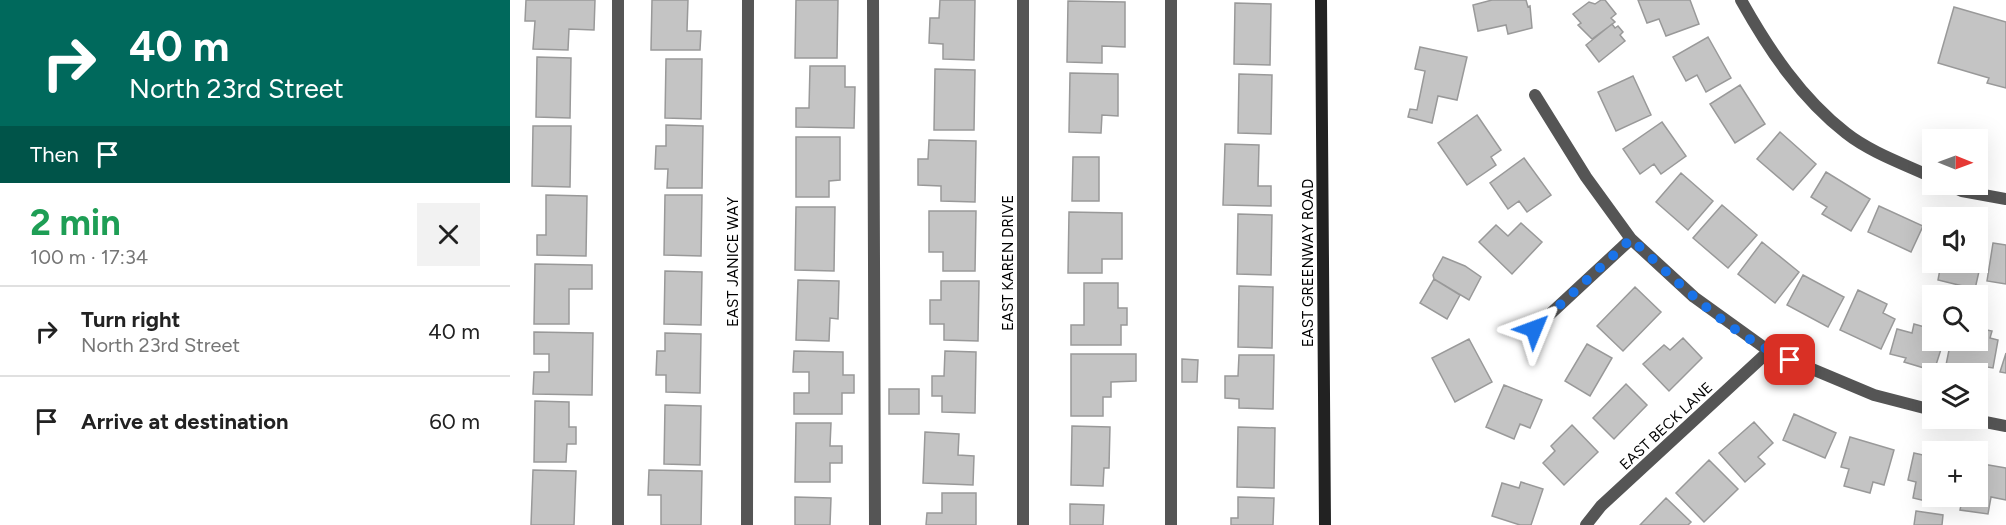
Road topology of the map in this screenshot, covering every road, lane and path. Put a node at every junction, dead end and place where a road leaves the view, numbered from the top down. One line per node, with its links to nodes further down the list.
1 (618, 0): 18 (street)
2 (748, 0): 19 (street, EAST JANICE WAY)
3 (873, 0): 20 (street)
4 (1023, 0): 21 (street, EAST KAREN DRIVE)
5 (1171, 0): 22 (street)
6 (1322, 0): 23 (street, EAST GREENWAY ROAD)
7 (1742, 0): 9 (street)
8 (1536, 95): 12 (street)
9 (1922, 172)
10 (1984, 195): 11 (street)
11 (2006, 199)
12 (1631, 239): 13 (street); 14 (street)
13 (1534, 329)
14 (1769, 351): 15 (street); 24 (street, EAST BECK LANE)
15 (1922, 407)
16 (1988, 422): 17 (street)
17 (2006, 426)
18 (618, 525)
19 (747, 525)
20 (874, 525)
21 (1023, 525)
22 (1171, 525)
23 (1325, 525)
24 (1586, 525)

